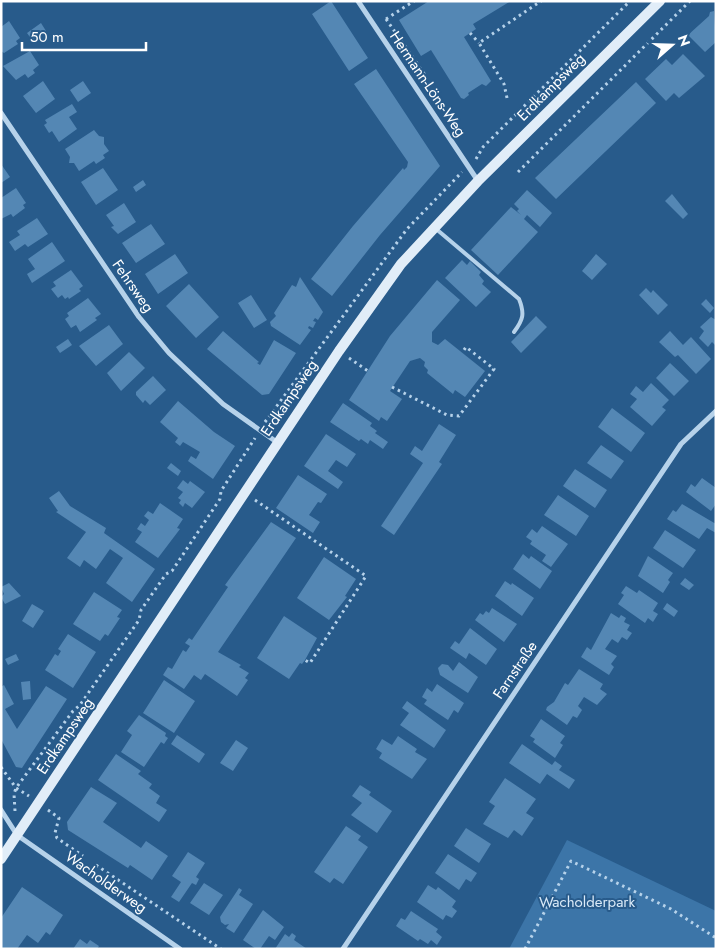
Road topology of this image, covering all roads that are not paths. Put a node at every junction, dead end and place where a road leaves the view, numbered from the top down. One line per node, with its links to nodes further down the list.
1 (358, 1): 4 (street, Hermann-Löns-Weg)
2 (660, 1): 4 (main road, Erdkampsweg)
3 (1, 113): 8 (street, Fehrsweg)
4 (478, 181): 5 (main road, Erdkampsweg)
5 (433, 227): 6 (lane); 8 (main road, Erdkampsweg)
6 (514, 332)
7 (716, 411): 13 (street, Farnstraße)
8 (278, 443): 10 (main road, Erdkampsweg)
9 (1, 810): 10 (street)
10 (18, 835): 11 (main road, Erdkampsweg); 12 (street, Wacholderweg)
11 (1, 859)
12 (180, 949)
13 (343, 949)

